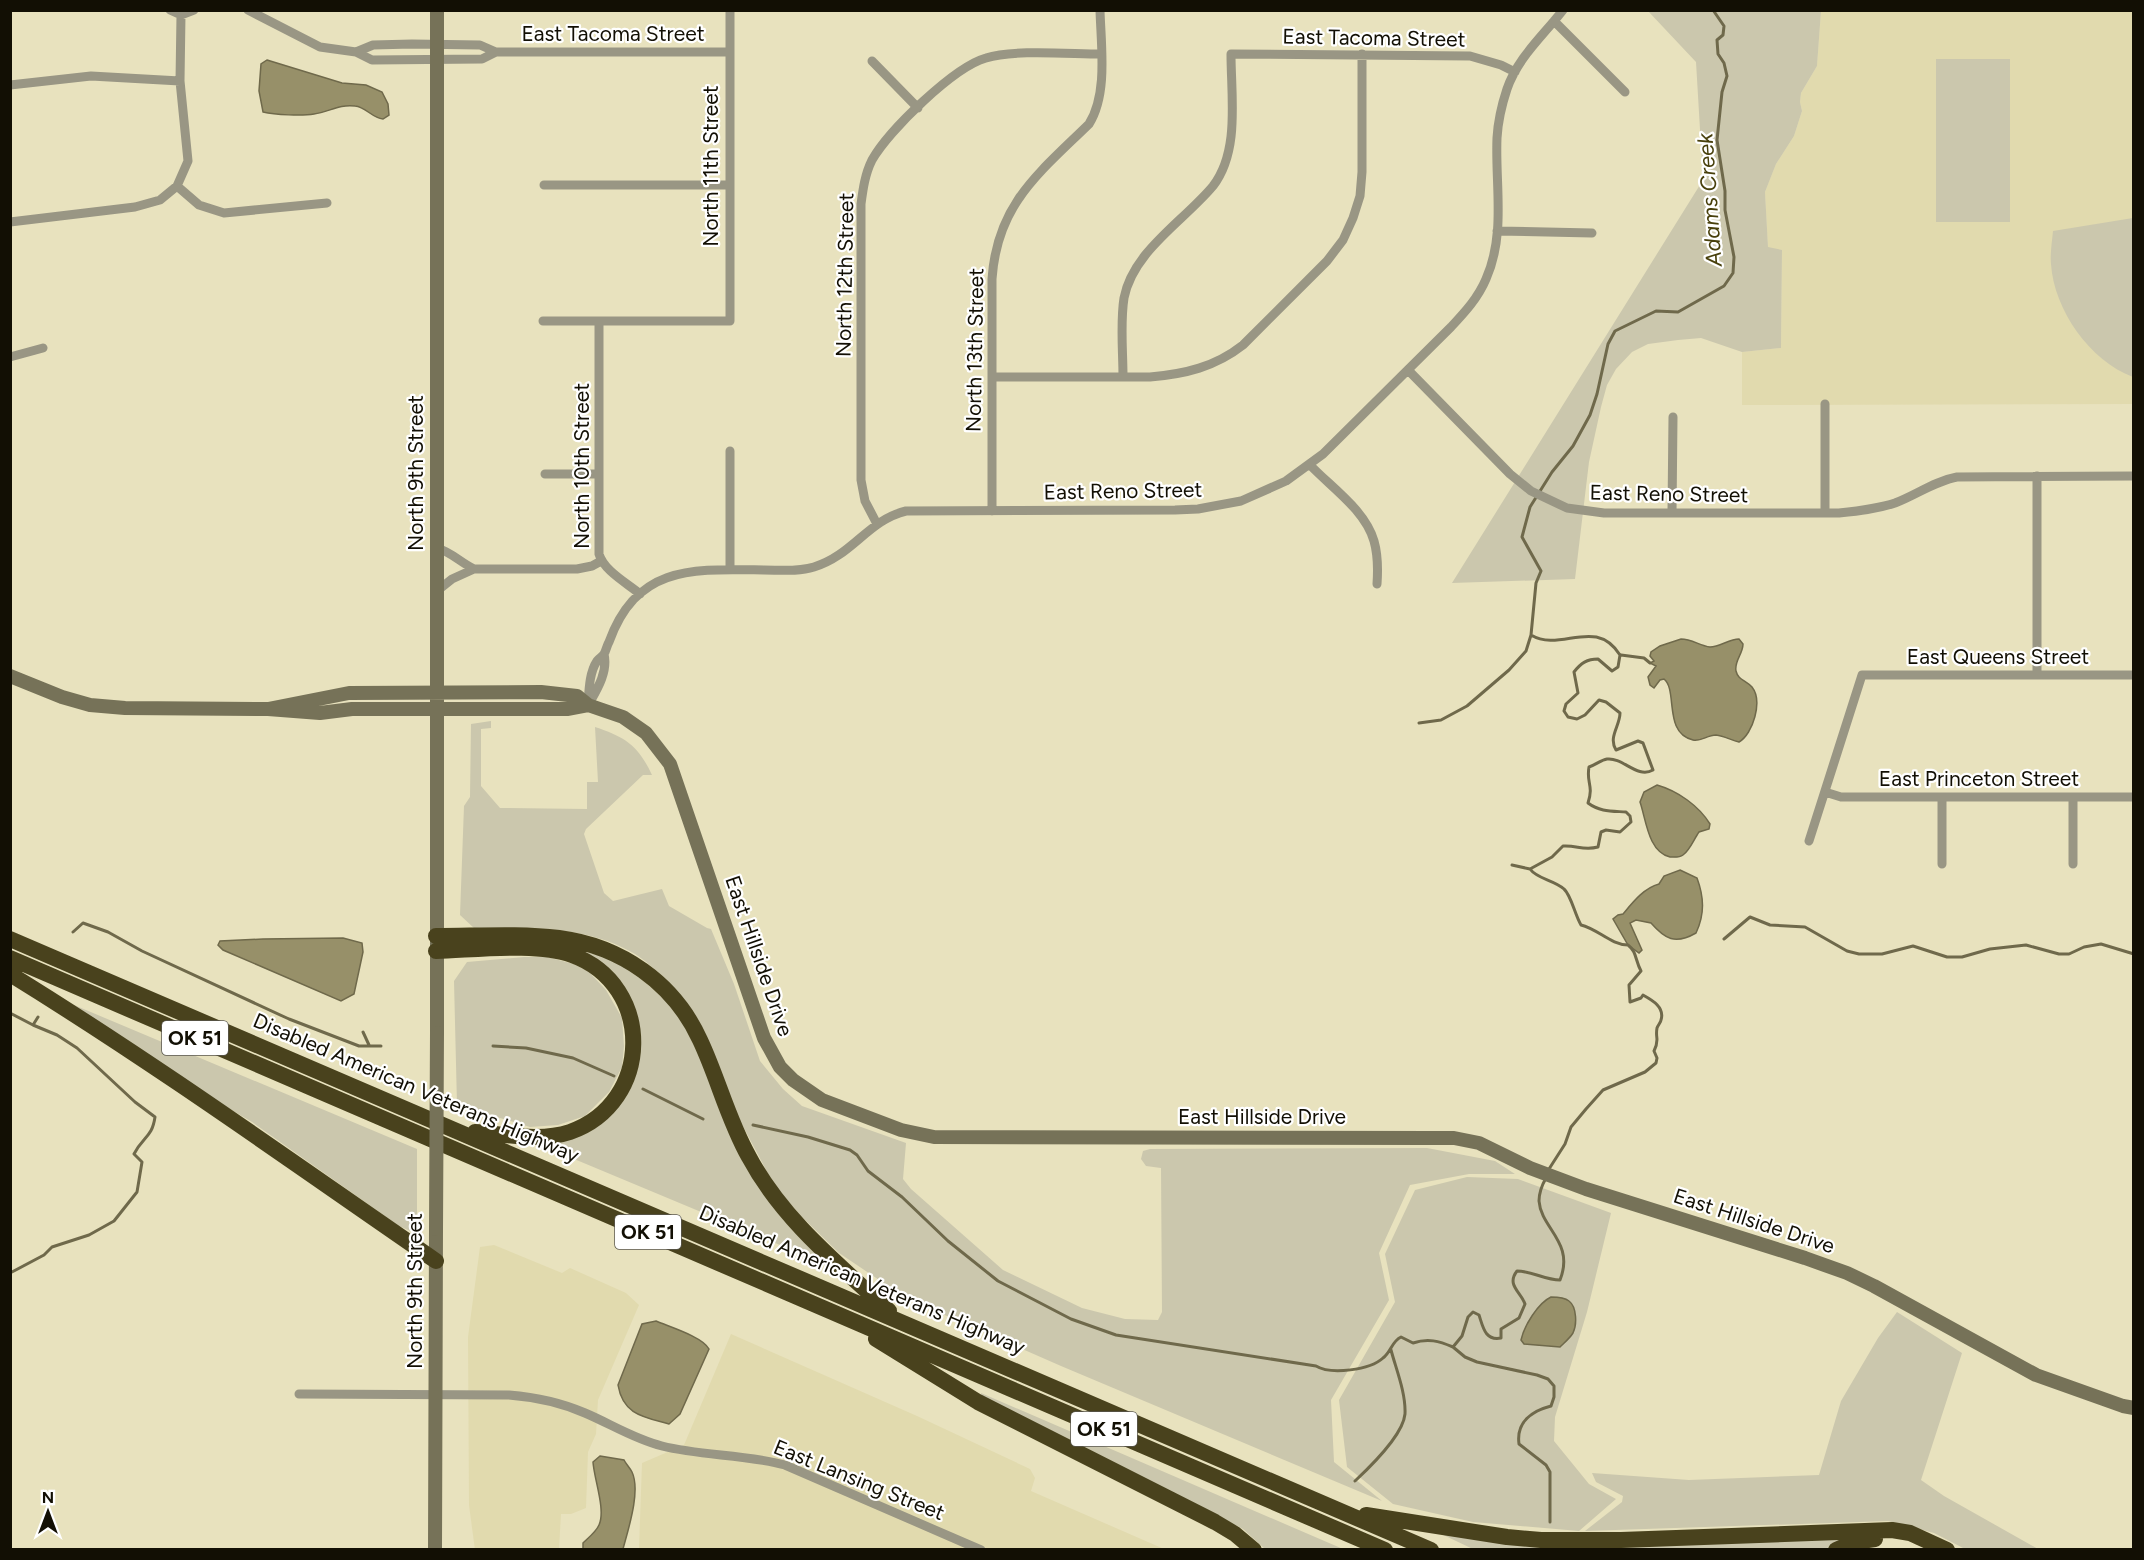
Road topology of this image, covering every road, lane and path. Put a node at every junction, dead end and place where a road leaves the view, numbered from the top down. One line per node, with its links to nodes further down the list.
1 (170, 10): 8 (street)
2 (194, 10): 8 (street)
3 (248, 10): 11 (street, East Tacoma Street)
4 (437, 10): 10 (street, North 9th Street)
5 (730, 10): 13 (street, North 11th Street)
6 (1100, 10): 14 (street, North 13th Street)
7 (1563, 10): 9 (street)
8 (181, 15): 19 (street)
9 (1554, 21): 18 (street); 21 (street)
10 (437, 44): 11 (street, East Tacoma Street); 12 (street, East Tacoma Street); 16 (street, North 9th Street)
11 (356, 52): 16 (street, East Tacoma Street)
12 (496, 52): 13 (street, East Tacoma Street); 16 (street, East Tacoma Street)
13 (729, 52): 24 (street, North 11th Street)
14 (1101, 54): 22 (street); 35 (street, North 13th Street)
15 (1362, 54): 18 (street, East Tacoma Street); 36 (street); 36 (street, East Tacoma Street)
16 (437, 61): 49 (street, North 9th Street)
17 (872, 61): 22 (street)
18 (1515, 72): 28 (street)
19 (180, 81): 20 (street); 25 (street)
20 (10, 85)
21 (1625, 92)
22 (918, 108): 48 (street, North 12th Street)
23 (544, 185): 24 (street)
24 (729, 185): 31 (street, North 11th Street)
25 (177, 186): 26 (street); 27 (street)
26 (327, 203)
27 (10, 222)
28 (1497, 231): 29 (street); 34 (street)
29 (1592, 233)
30 (543, 321): 31 (street)
31 (599, 321): 42 (street, North 10th Street)
32 (43, 348): 33 (street)
33 (10, 357)
34 (1408, 370): 40 (street, East Reno Street); 46 (street, East Reno Street)
35 (992, 377): 36 (street); 45 (street, North 13th Street)
36 (1123, 377)
37 (1825, 404): 47 (street)
38 (1673, 417): 46 (street)
39 (730, 451): 52 (street)
40 (1310, 465): 45 (street, East Reno Street); 53 (street)
41 (545, 474): 42 (street)
42 (599, 474): 50 (street, North 10th Street)
43 (2037, 476): 44 (street, East Reno Street); 47 (street, East Reno Street); 56 (street)
44 (2133, 476)
45 (992, 511): 48 (street, East Reno Street)
46 (1672, 513): 47 (street, East Reno Street)
47 (1825, 513)
48 (877, 524): 52 (street, East Reno Street)
49 (436, 548): 51 (street); 54 (street, North 9th Street)
50 (601, 561): 51 (street); 55 (street, North 10th Street)
51 (474, 569): 54 (street)
52 (730, 569): 55 (street, East Reno Street)
53 (1377, 584)
54 (436, 591): 59 (street, North 9th Street)
55 (640, 594): 60 (street)
56 (2037, 675): 57 (street, East Queens Street); 63 (street, East Queens Street)
57 (2133, 675)
58 (10, 676): 61 (street, East Hillside Drive)
59 (436, 692): 60 (street, East Hillside Drive); 61 (street, East Hillside Drive); 62 (street, North 9th Street)
60 (588, 705): 62 (street, East Hillside Drive); 80 (street, East Hillside Drive)
61 (268, 709): 62 (street, East Hillside Drive)
62 (437, 709): 71 (street, North 9th Street)
63 (1825, 792): 64 (street, East Princeton Street); 67 (street)
64 (1942, 797): 65 (street, East Princeton Street); 68 (street)
65 (2073, 797): 66 (street, East Princeton Street); 69 (street)
66 (2133, 797)
67 (1809, 841)
68 (1942, 864)
69 (2073, 864)
70 (10, 939): 74 (highway, Disabled American Veterans Highway / OK 51)
71 (436, 943): 74 (highway); 75 (street, North 9th Street, bridge); 77 (highway)
72 (10, 958): 76 (highway, Disabled American Veterans Highway / OK 51)
73 (10, 974): 75 (highway)
74 (461, 1131): 77 (highway, Disabled American Veterans Highway / OK 51)
75 (436, 1261): 79 (street, North 9th Street)
76 (824, 1308): 84 (highway); 85 (highway, Disabled American Veterans Highway / OK 51)
77 (898, 1320): 81 (highway, Disabled American Veterans Highway / OK 51)
78 (298, 1394): 79 (street, East Lansing Street)
79 (436, 1395): 82 (street, North 9th Street); 83 (street, East Lansing Street)
80 (2133, 1408)
81 (1341, 1511): 86 (highway, Disabled American Veterans Highway / OK 51); 89 (highway)
82 (435, 1550)
83 (981, 1550)
84 (1254, 1550)
85 (1385, 1550)
86 (1431, 1550)
87 (1836, 1550): 88 (highway)
88 (1931, 1550)
89 (1947, 1550)

